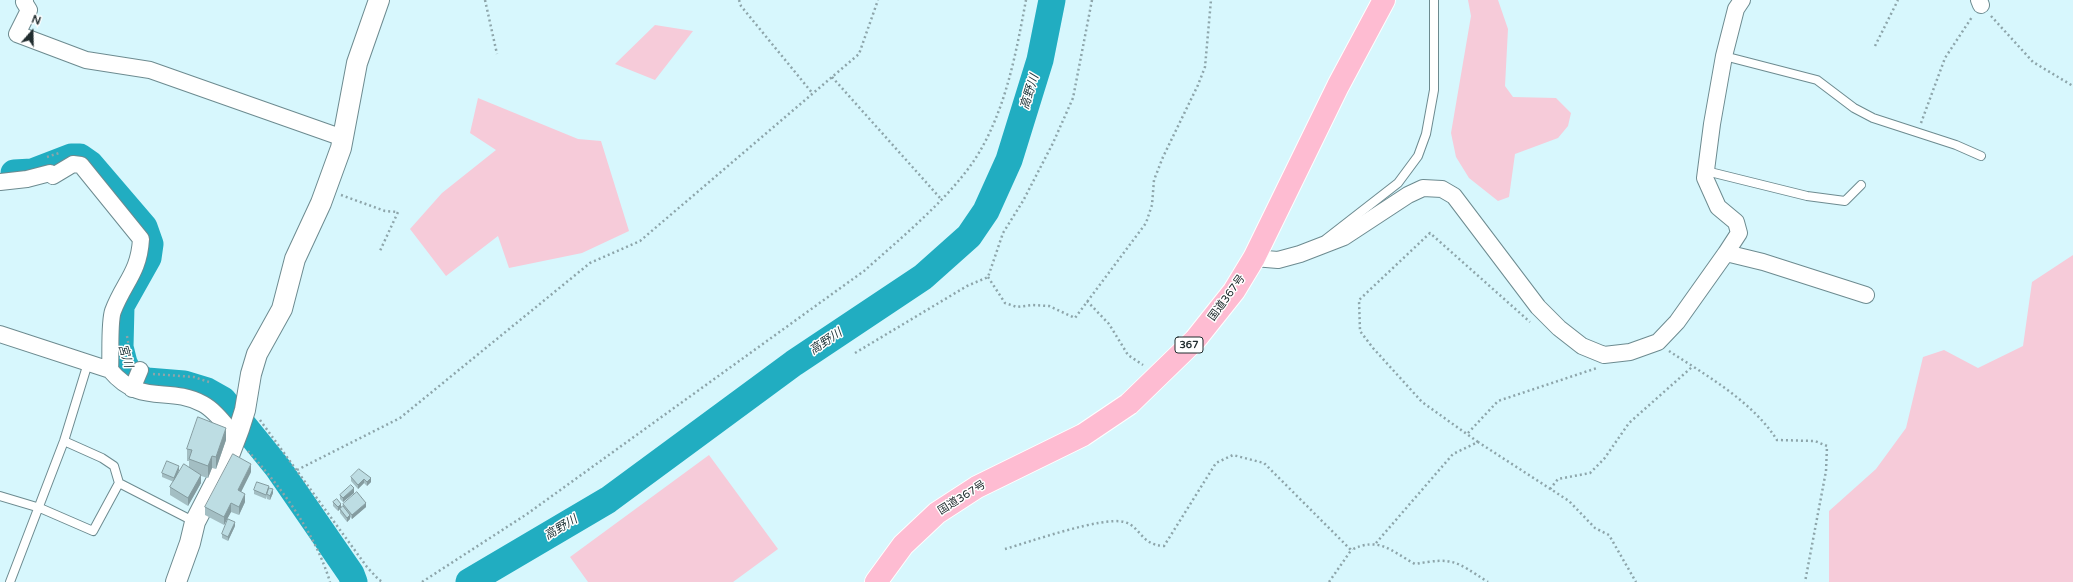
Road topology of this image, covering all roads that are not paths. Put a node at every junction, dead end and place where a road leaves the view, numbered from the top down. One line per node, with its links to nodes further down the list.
1 (379, 0): 7 (street)
2 (1384, 0): 14 (highway, 国道367号 / 367)
3 (1434, 0): 12 (lane)
4 (1742, 0): 6 (street)
5 (24, 1): 7 (street)
6 (1724, 56): 8 (lane); 9 (street)
7 (343, 138): 19 (street)
8 (1981, 156)
9 (1706, 171): 11 (lane); 13 (street)
10 (0, 182): 18 (street)
11 (1861, 185)
12 (1314, 249): 13 (street); 14 (street)
13 (1726, 253): 15 (street)
14 (1254, 258): 27 (highway, 国道367号 / 367)
15 (1866, 295)
16 (0, 334): 17 (street)
17 (88, 363): 18 (street); 20 (lane)
18 (110, 370): 19 (street)
19 (237, 433): 24 (street)
20 (64, 441): 21 (lane); 23 (lane)
21 (119, 483): 23 (lane); 24 (lane)
22 (0, 496): 23 (lane)
23 (40, 508): 25 (lane)
24 (195, 522): 26 (street)
25 (10, 582)
26 (176, 582)
27 (876, 582)

